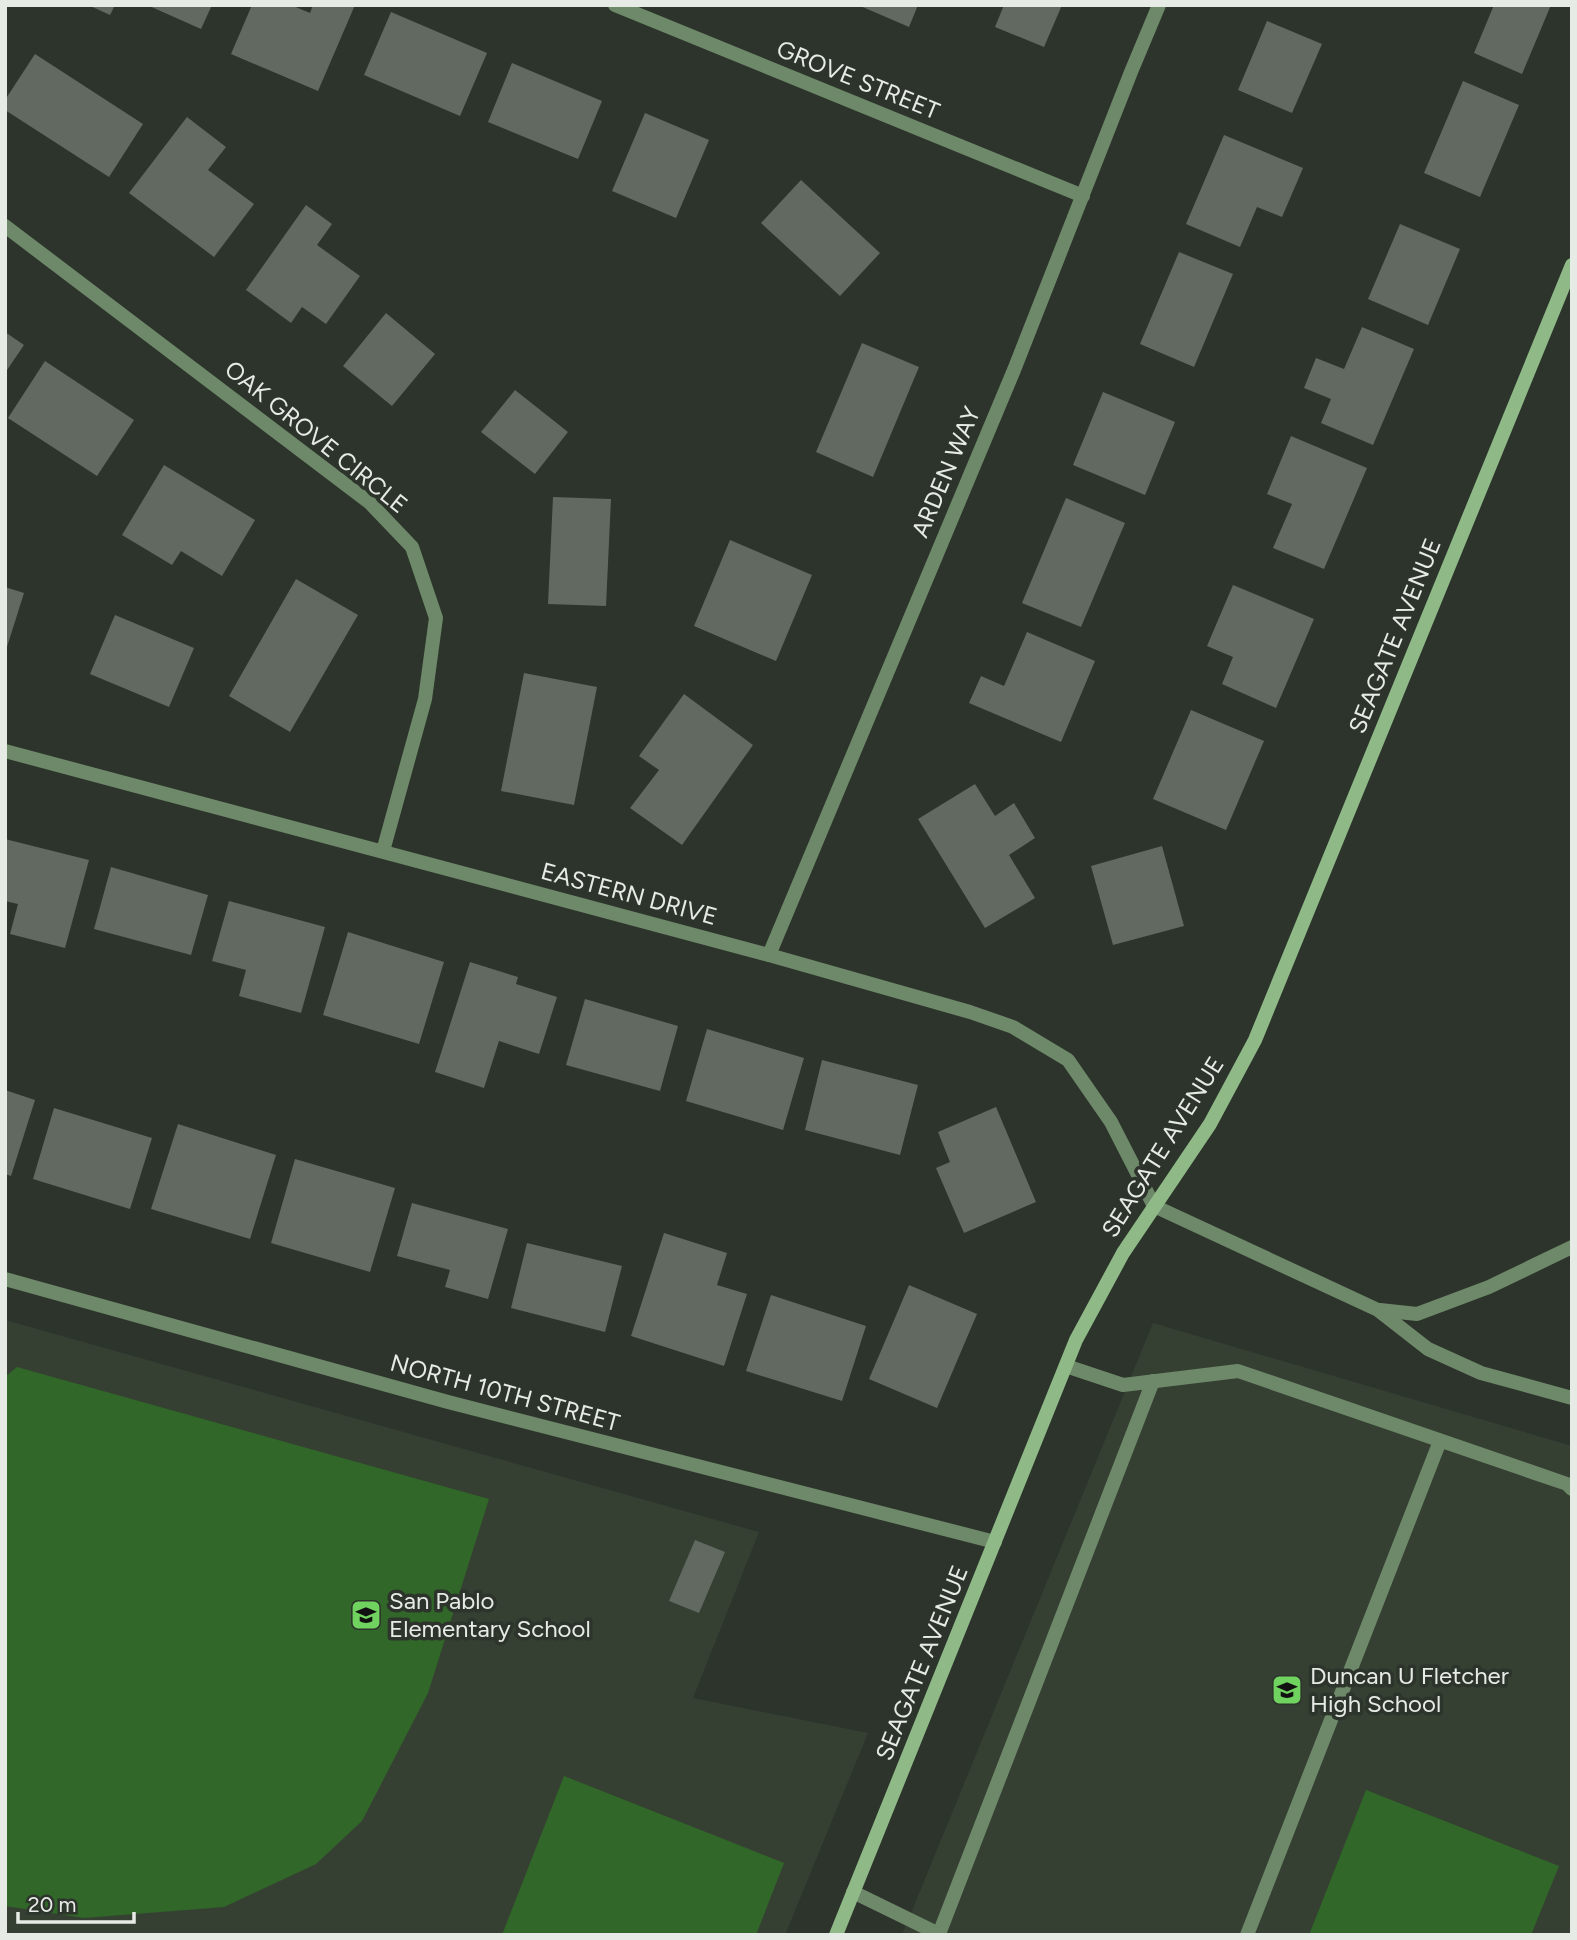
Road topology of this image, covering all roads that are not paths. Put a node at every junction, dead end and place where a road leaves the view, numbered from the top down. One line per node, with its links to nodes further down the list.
1 (615, 5): 3 (street, GROVE STREET)
2 (1159, 5): 3 (street, ARDEN WAY)
3 (1083, 196): 8 (street, ARDEN WAY)
4 (5, 226): 7 (street, OAK GROVE CIRCLE)
5 (1572, 265): 9 (street, SEAGATE AVENUE)
6 (5, 751): 7 (street, EASTERN DRIVE)
7 (383, 851): 8 (street, EASTERN DRIVE)
8 (769, 955): 9 (street, EASTERN DRIVE)
9 (1154, 1206): 12 (street); 13 (street, SEAGATE AVENUE)
10 (1572, 1247): 12 (street)
11 (5, 1279): 18 (street, NORTH 10TH STREET)
12 (1378, 1310): 15 (street)
13 (1066, 1366): 14 (street); 18 (street, SEAGATE AVENUE)
14 (1153, 1381): 16 (street); 20 (street)
15 (1572, 1398)
16 (1440, 1441): 17 (street); 22 (street)
17 (1572, 1489)
18 (995, 1542): 19 (street, SEAGATE AVENUE)
19 (853, 1892): 20 (street); 21 (street, SEAGATE AVENUE)
20 (940, 1934)
21 (836, 1935)
22 (1247, 1935)

